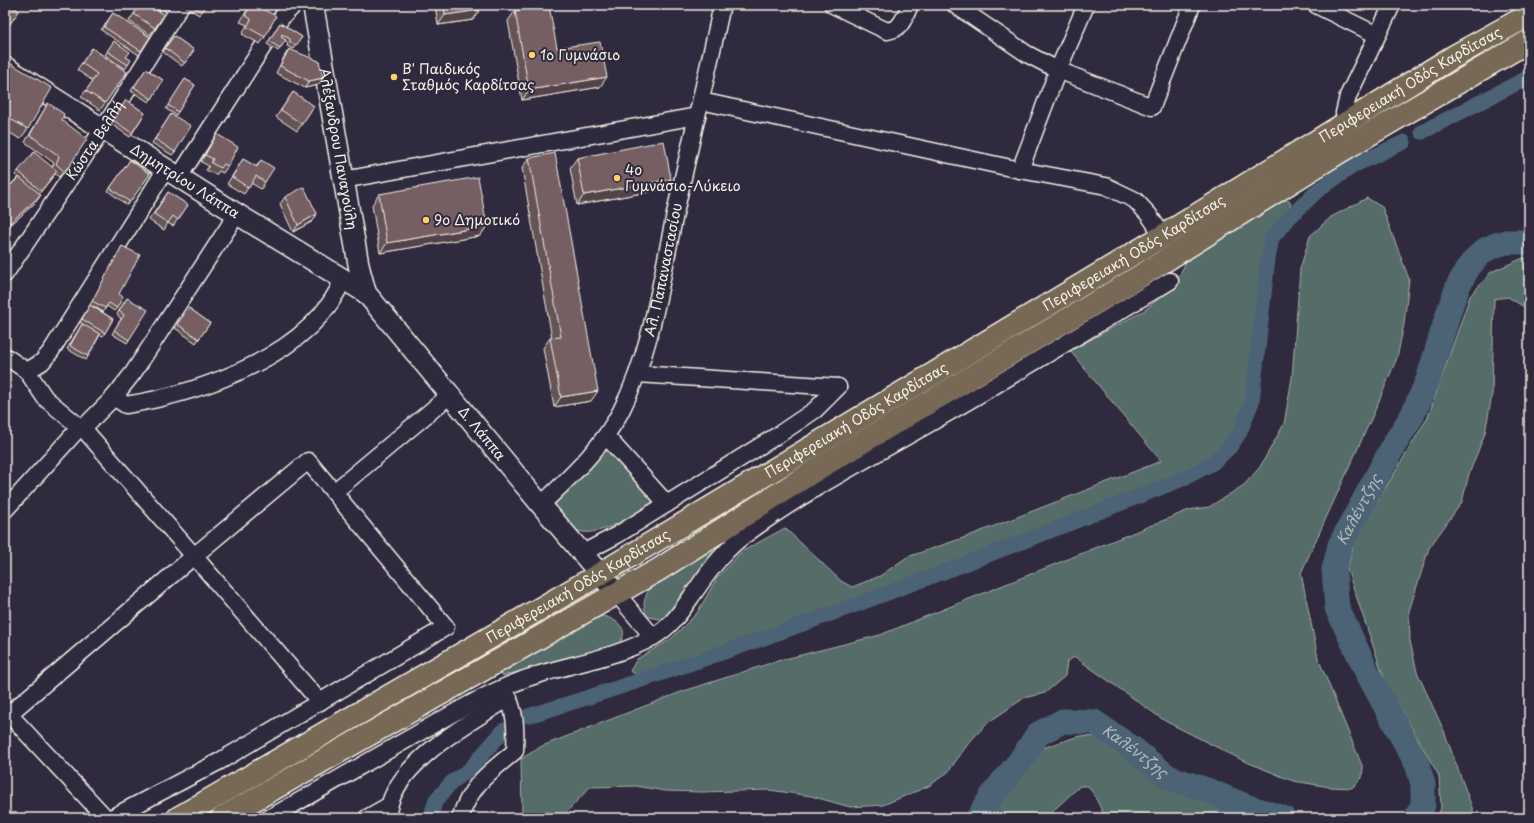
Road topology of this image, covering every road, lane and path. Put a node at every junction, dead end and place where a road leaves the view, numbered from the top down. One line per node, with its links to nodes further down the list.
1 (181, 5): 19 (street, Κώστα Βελλή)
2 (294, 5): 21 (street)
3 (313, 5): 22 (street, Αλέξανδρου Παναγούλη)
4 (722, 5): 17 (street, Αλ. Παπαναστασίου)
5 (832, 5): 6 (street)
6 (910, 5)
7 (955, 5): 16 (street)
8 (1086, 5): 16 (street)
9 (1192, 5): 16 (street)
10 (1316, 5): 13 (street)
11 (1392, 5): 13 (street)
12 (1529, 15): 18 (main road, Περιφερειακή Οδός Καρδίτσας)
13 (1377, 35): 18 (street)
14 (1529, 41): 43 (main road, Περιφερειακή Οδός Καρδίτσας)
15 (5, 67): 19 (street, Δημητρίου Λάππα)
16 (1058, 70): 20 (street)
17 (699, 108): 20 (street); 22 (street); 31 (street, Αλ. Παπαναστασίου)
18 (1346, 122): 24 (main road, Περιφερειακή Οδός Καρδίτσας)
19 (103, 129): 21 (street, Δημητρίου Λάππα); 25 (street, Κώστα Βελλή)
20 (1020, 170): 24 (street)
21 (173, 173): 23 (street, Δημητρίου Λάππα); 30 (street)
22 (344, 180): 28 (street, Αλέξανδρου Παναγούλη)
23 (237, 214): 26 (street, Δημητρίου Λάππα); 33 (street)
24 (1162, 236): 42 (main road, Περιφερειακή Οδός Καρδίτσας)
25 (5, 274)
26 (343, 279): 28 (street, Δημητρίου Λάππα); 33 (street)
27 (1170, 281): 44 (street)
28 (366, 293): 32 (street, Δ. Λάππα)
29 (5, 356): 30 (street)
30 (27, 371): 34 (street)
31 (636, 374): 35 (street, Αλ. Παπαναστασίου); 37 (street)
32 (450, 395): 36 (street); 38 (street, Δ. Λάππα)
33 (114, 397): 34 (street)
34 (81, 426): 39 (street); 41 (street)
35 (606, 436): 37 (street); 38 (street, Αλ. Παπαναστασίου)
36 (334, 492): 41 (street); 46 (street)
37 (667, 504): 40 (street)
38 (541, 505): 40 (street, Δ. Λάππα)
39 (5, 510)
40 (582, 553): 42 (street, Δ. Λάππα)
41 (194, 556): 46 (street); 47 (street)
42 (600, 574): 43 (street, Δ. Λάππα); 51 (main road, Περιφερειακή Οδός Καρδίτσας)
43 (617, 594): 44 (street); 52 (main road, Περιφερειακή Οδός Καρδίτσας)
44 (653, 637): 45 (street)
45 (506, 693): 48 (street); 53 (street); 55 (street)
46 (320, 702): 50 (street)
47 (7, 712): 49 (street)
48 (388, 812): 54 (street)
49 (106, 818)
50 (111, 818)
51 (178, 818)
52 (222, 818)
53 (269, 818)
54 (367, 818)
55 (460, 818)

